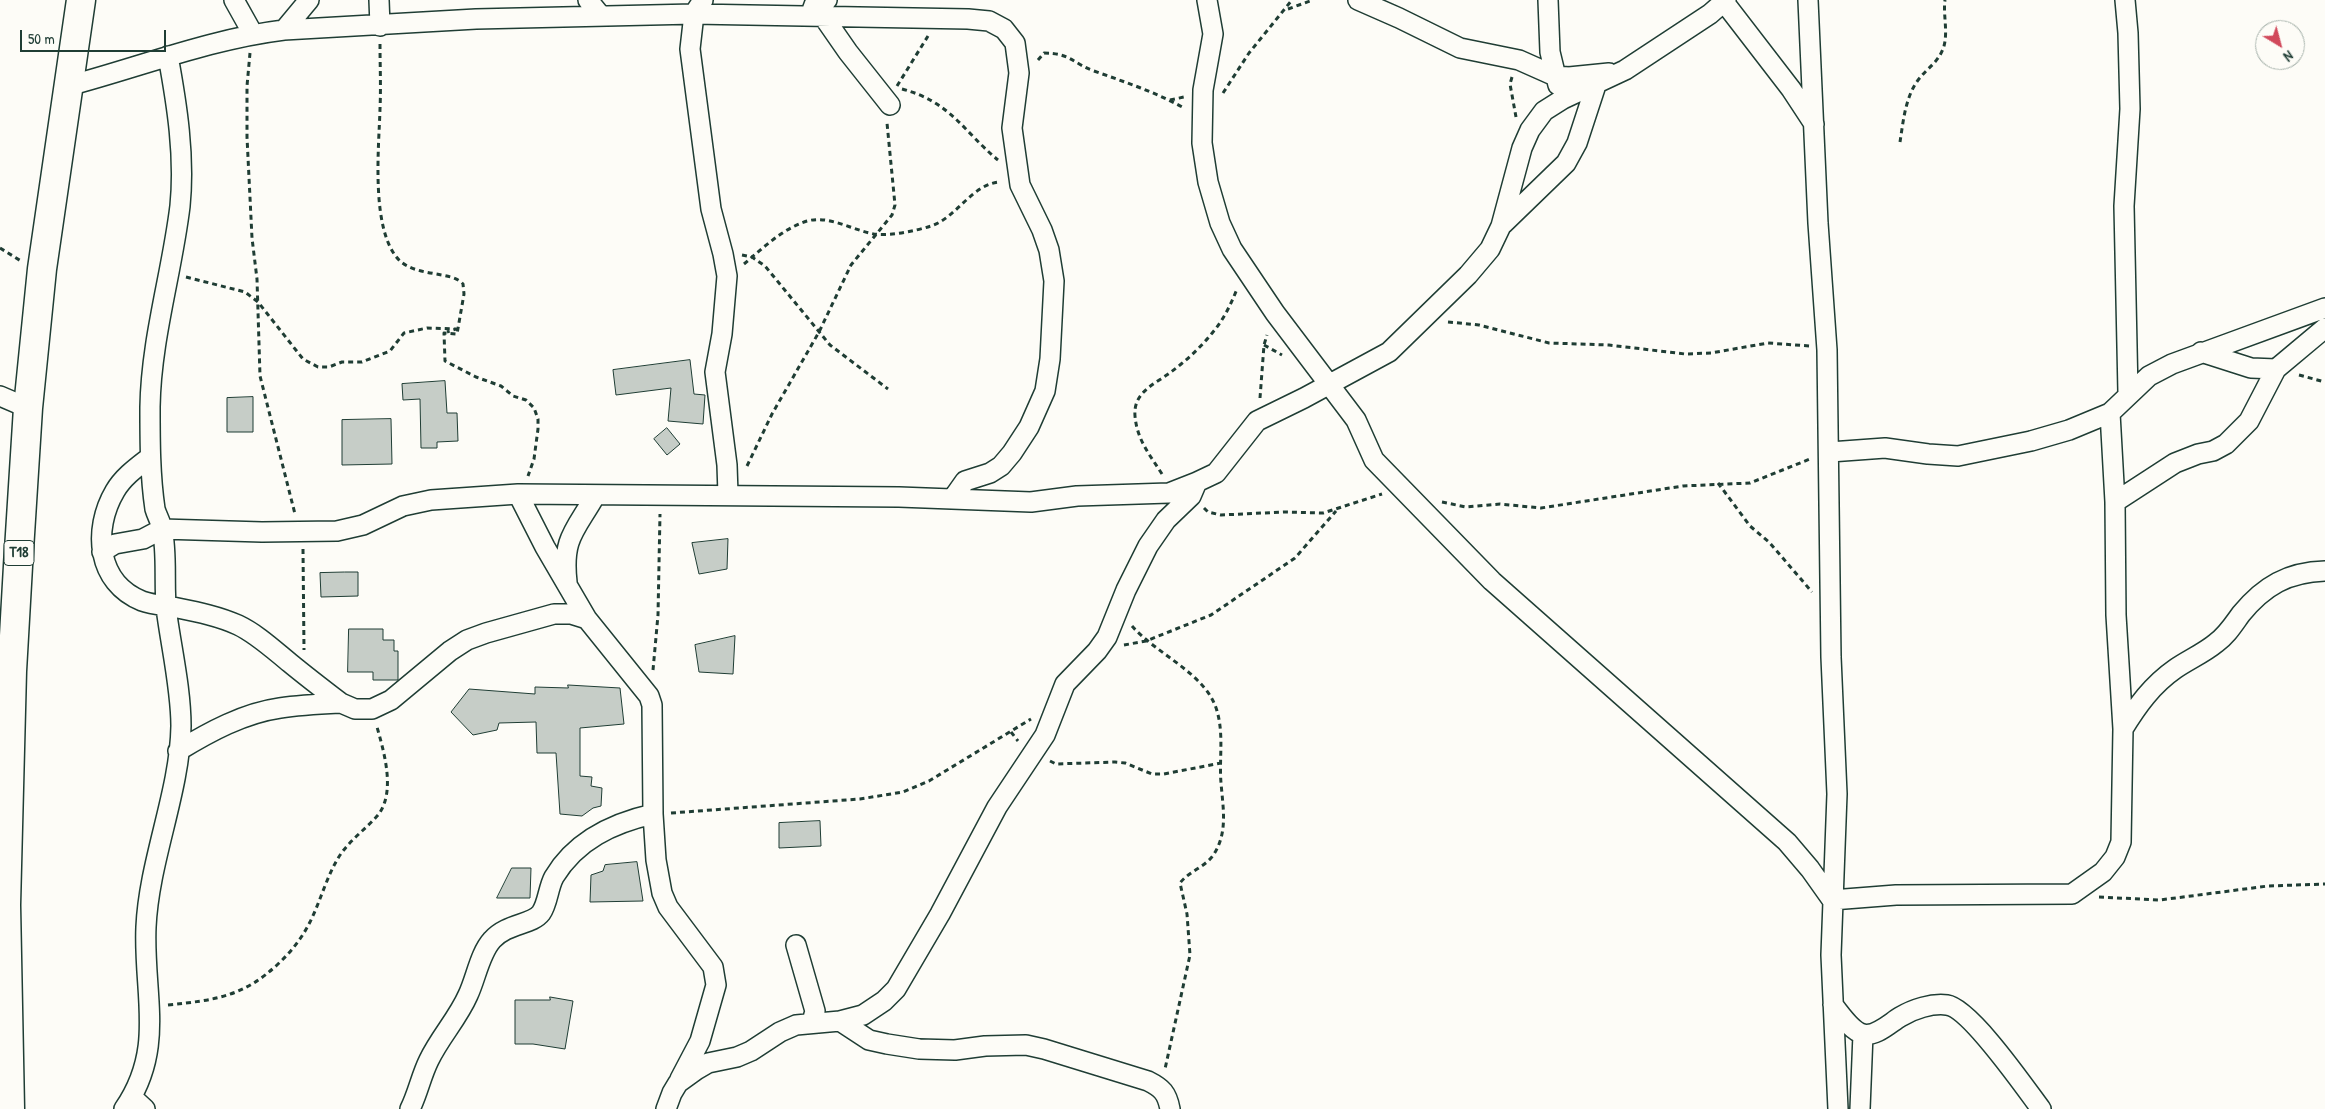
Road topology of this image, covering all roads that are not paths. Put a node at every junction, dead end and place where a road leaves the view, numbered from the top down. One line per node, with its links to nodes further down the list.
1 (81, 0): 22 (highway, T18)
2 (234, 0): 17 (street)
3 (310, 0): 14 (street)
4 (379, 0): 16 (street)
5 (588, 0): 15 (street)
6 (1207, 0): 31 (street)
7 (1358, 0): 20 (street)
8 (1548, 0): 20 (street)
9 (1808, 0): 25 (street)
10 (2125, 0): 32 (street)
11 (1725, 1): 19 (street); 25 (street)
12 (698, 7): 13 (street); 15 (street); 40 (street)
13 (820, 11): 24 (street); 42 (street)
14 (291, 16): 16 (street); 17 (street)
15 (601, 16): 16 (street)
16 (380, 26)
17 (253, 34): 18 (street)
18 (168, 56): 22 (street); 37 (street)
19 (1625, 70): 20 (street); 21 (street)
20 (1555, 76): 23 (street)
21 (1596, 85): 23 (street); 26 (street)
22 (68, 86): 34 (highway, T18)
23 (1563, 99): 26 (street)
24 (890, 105)
25 (1814, 124): 36 (street)
26 (1501, 226): 31 (street)
27 (2325, 308): 29 (street)
28 (2325, 328): 30 (street)
29 (2201, 352): 30 (street); 32 (street)
30 (2276, 370): 43 (street)
31 (1328, 384): 38 (street); 56 (street)
32 (2128, 393): 35 (street)
33 (0, 396): 34 (street)
34 (28, 408): 46 (highway, T18)
35 (2110, 413): 36 (street); 43 (street)
36 (1830, 452): 56 (street)
37 (150, 457): 44 (street); 45 (street)
38 (1194, 489): 42 (street); 59 (street)
39 (518, 494): 41 (street); 44 (street); 48 (street)
40 (729, 494): 41 (street); 42 (street)
41 (595, 496): 48 (street)
42 (953, 498)
43 (2115, 502): 53 (street)
44 (162, 529): 45 (street); 49 (street)
45 (102, 552): 49 (street)
46 (9, 566): 64 (highway, T18)
47 (2325, 571): 53 (street)
48 (568, 584): 50 (street); 51 (street)
49 (166, 606): 52 (street); 54 (street)
50 (554, 614): 51 (street); 52 (street)
51 (587, 619): 55 (street)
52 (341, 702): 54 (street)
53 (2123, 729): 56 (street)
54 (178, 751): 63 (street)
55 (653, 814): 62 (street); 65 (street)
56 (1832, 900): 58 (street)
57 (796, 945): 60 (street)
58 (1832, 1005): 61 (street); 68 (street)
59 (840, 1021): 60 (street); 67 (street)
60 (812, 1022): 62 (street)
61 (1863, 1034): 69 (street); 70 (street)
62 (678, 1083): 66 (street)
63 (134, 1105)
64 (10, 1109)
65 (410, 1109)
66 (666, 1109)
67 (1170, 1109)
68 (1838, 1109)
69 (1860, 1109)
70 (2041, 1109)

